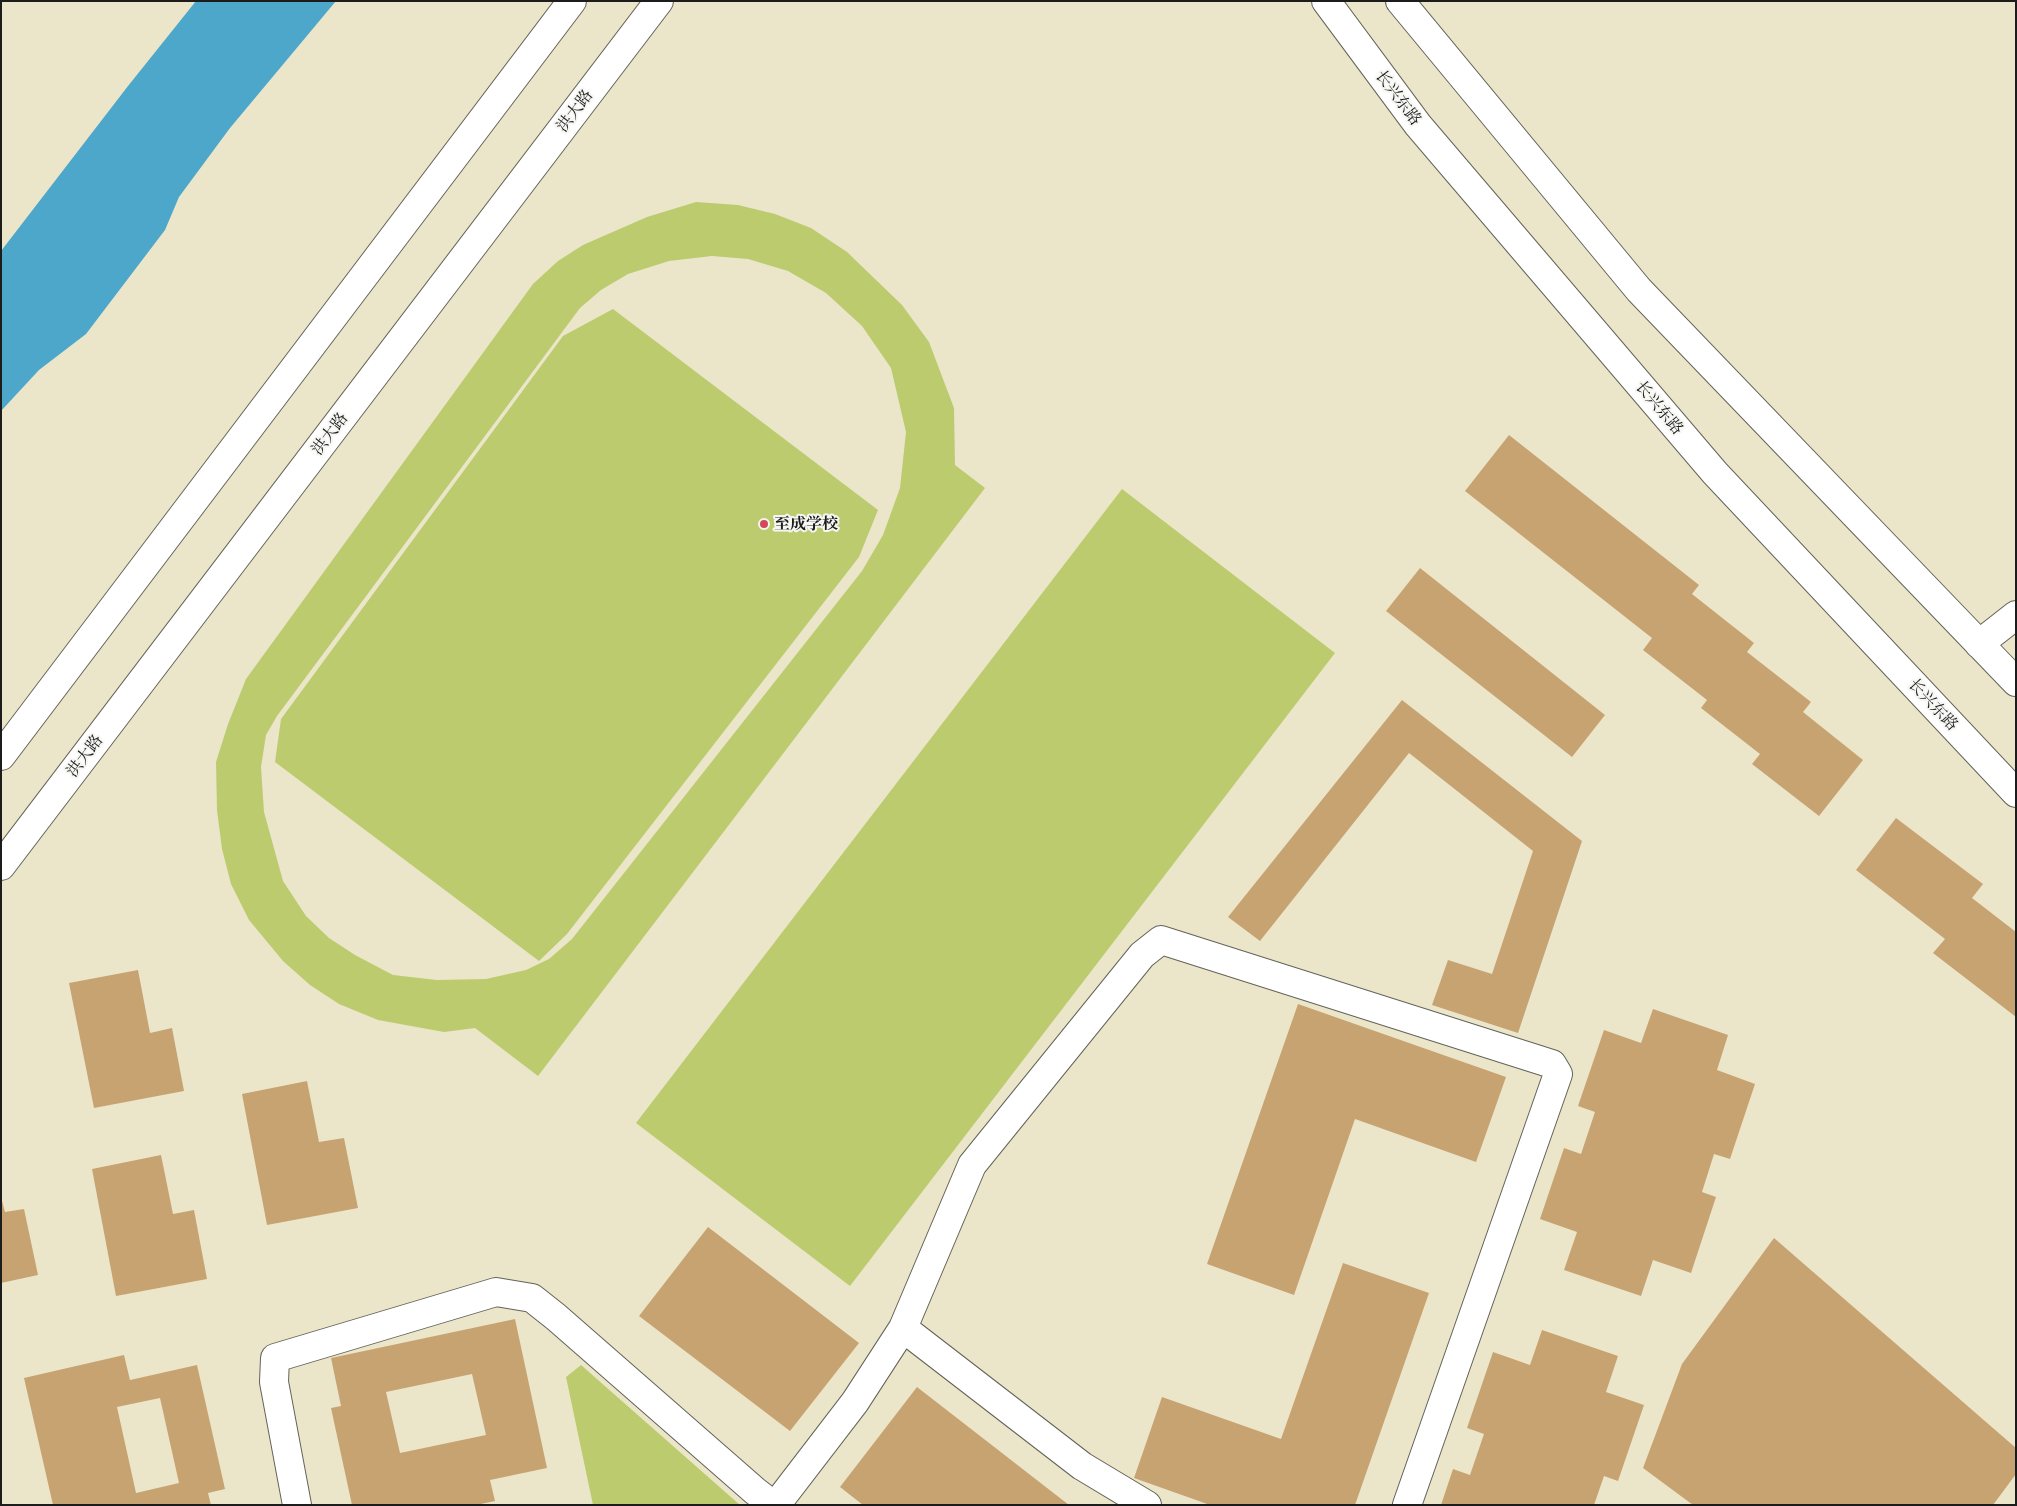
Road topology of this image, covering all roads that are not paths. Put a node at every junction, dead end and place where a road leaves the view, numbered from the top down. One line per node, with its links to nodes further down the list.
1 (572, 1): 8 (main road)
2 (659, 1): 10 (main road, 洪大路)
3 (1326, 1): 9 (main road, 长兴东路)
4 (1400, 1): 6 (main road)
5 (2016, 615): 6 (main road)
6 (1979, 644): 7 (main road)
7 (2016, 682)
8 (1, 756)
9 (2016, 793)
10 (1, 866)
11 (903, 1328): 13 (main road); 14 (main road); 15 (main road)
12 (298, 1505): 13 (main road)
13 (775, 1505)
14 (1147, 1505)
15 (1407, 1505)

